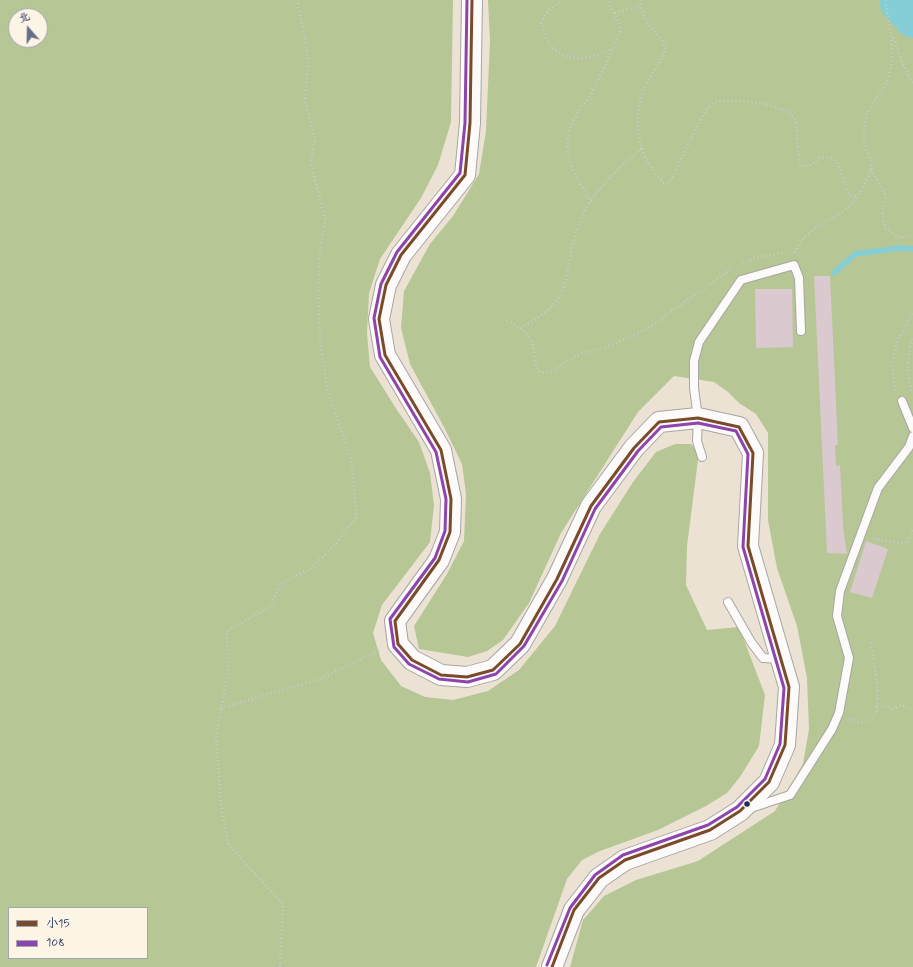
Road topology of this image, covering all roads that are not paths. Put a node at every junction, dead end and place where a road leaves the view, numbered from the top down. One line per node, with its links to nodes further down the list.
1 (472, 0): 4 (street)
2 (801, 331): 4 (lane)
3 (902, 401): 5 (lane)
4 (698, 418): 7 (lane); 9 (street)
5 (913, 428)
6 (913, 436): 10 (lane)
7 (702, 457)
8 (728, 602): 9 (lane)
9 (781, 659): 10 (street)
10 (740, 811): 11 (street)
11 (552, 967)

